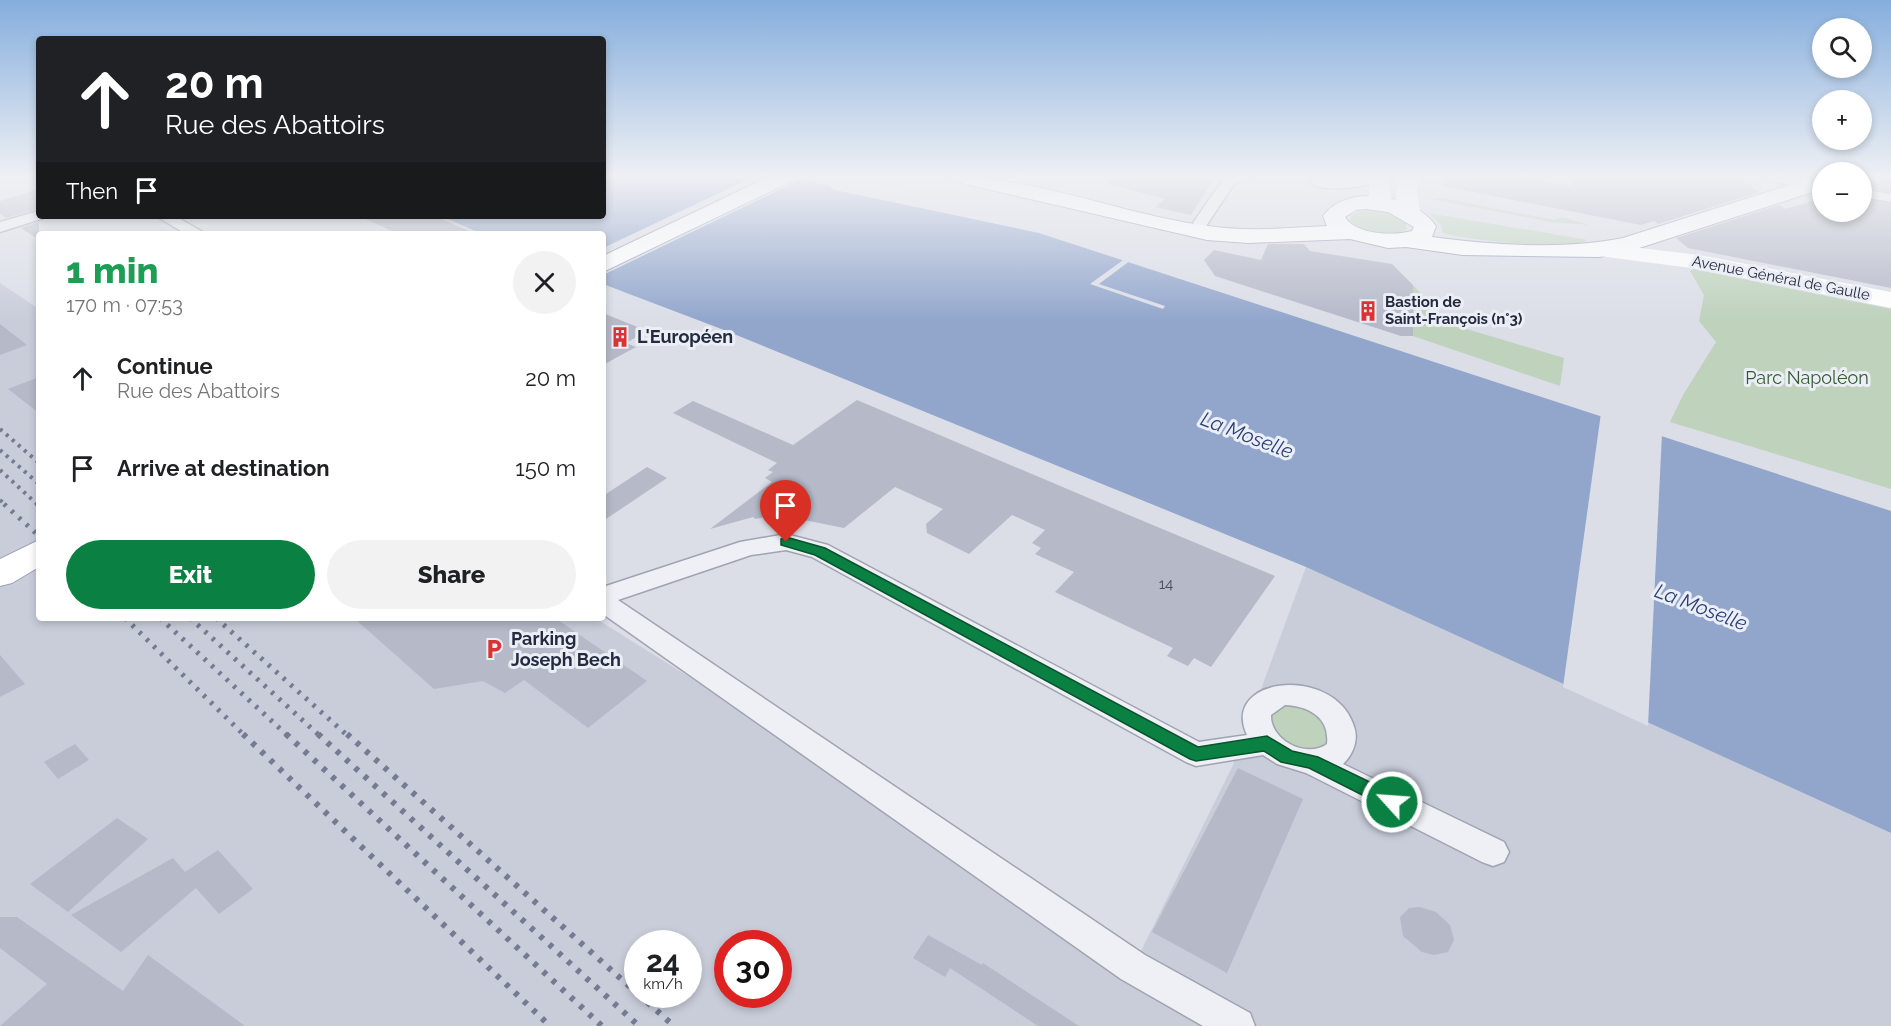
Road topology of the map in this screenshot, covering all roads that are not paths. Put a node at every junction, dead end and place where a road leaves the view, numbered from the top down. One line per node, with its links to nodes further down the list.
1 (670, 225): 13 (main road)
2 (686, 225): 14 (main road)
3 (1171, 225): 9 (main road)
4 (1240, 225): 5 (main road)
5 (1281, 225)
6 (1338, 225): 9 (main road)
7 (1421, 225): 10 (main road)
8 (1708, 225): 11 (main road)
9 (1350, 232): 10 (main road)
10 (1416, 236): 12 (main road)
11 (1664, 241): 12 (main road, Avenue Général de Gaulle); 15 (main road, Avenue Général de Gaulle)
12 (1599, 250): 16 (main road, Avenue Général de Gaulle)
13 (606, 256)
14 (606, 264)
15 (1891, 295)
16 (1891, 300)
17 (36, 540): 19 (main road)
18 (36, 554): 20 (main road)
19 (0, 559)
20 (0, 574)
21 (606, 595): 23 (street)
22 (606, 604): 26 (street)
23 (1267, 743): 24 (street); 24 (street)
24 (1312, 762): 25 (street)
25 (1492, 852)
26 (1237, 1026)

